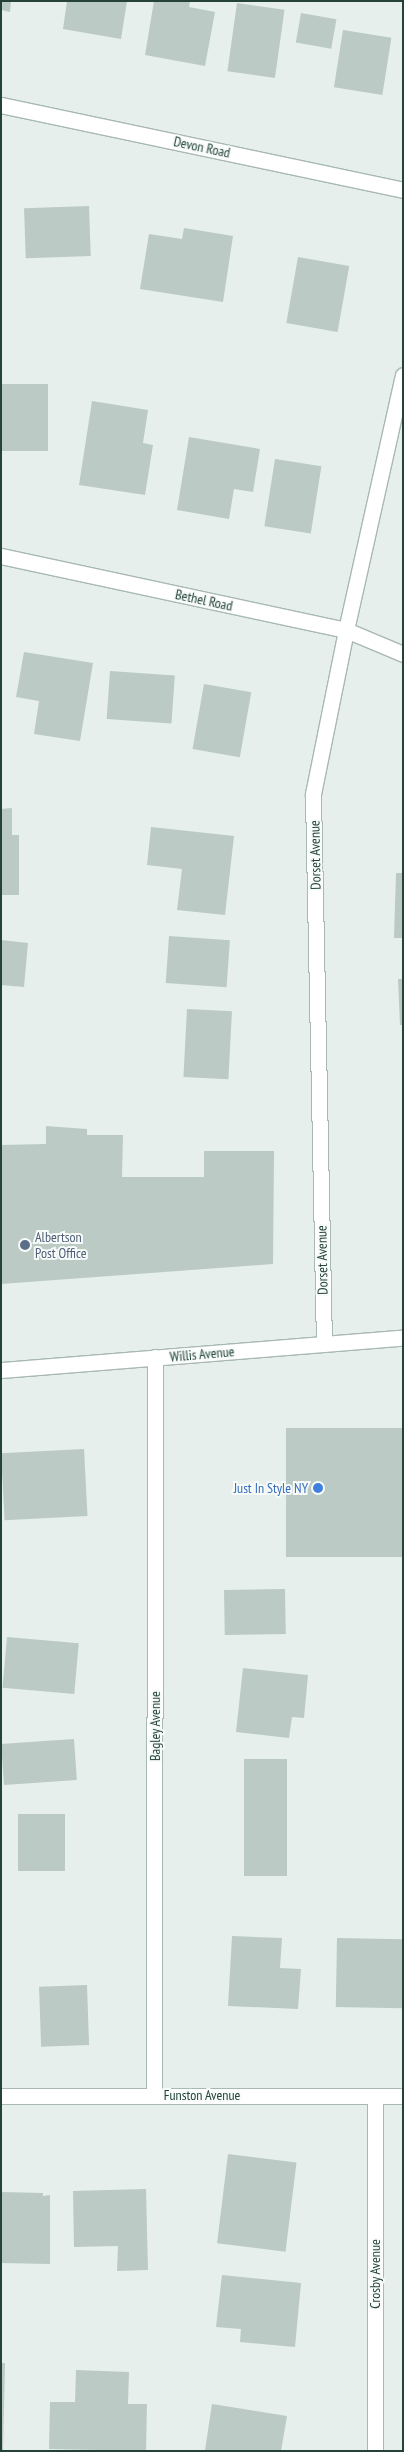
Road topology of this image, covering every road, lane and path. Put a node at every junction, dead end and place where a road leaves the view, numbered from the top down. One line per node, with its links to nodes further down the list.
1 (1, 105): 2 (street, Devon Road)
2 (403, 190)
3 (403, 375): 5 (street, Dorset Avenue)
4 (1, 556): 5 (street, Bethel Road)
5 (346, 630): 6 (street, Bethel Road); 8 (street, Dorset Avenue)
6 (403, 654)
7 (403, 1338): 8 (street, Willis Avenue)
8 (324, 1344): 9 (street, Willis Avenue)
9 (155, 1358): 10 (street, Willis Avenue); 11 (street, Bagley Avenue)
10 (1, 1370)
11 (154, 2095): 12 (street, Funston Avenue); 14 (street, Funston Avenue)
12 (1, 2096)
13 (403, 2096): 14 (street, Funston Avenue)
14 (375, 2097): 15 (street, Crosby Avenue)
15 (375, 2451)

